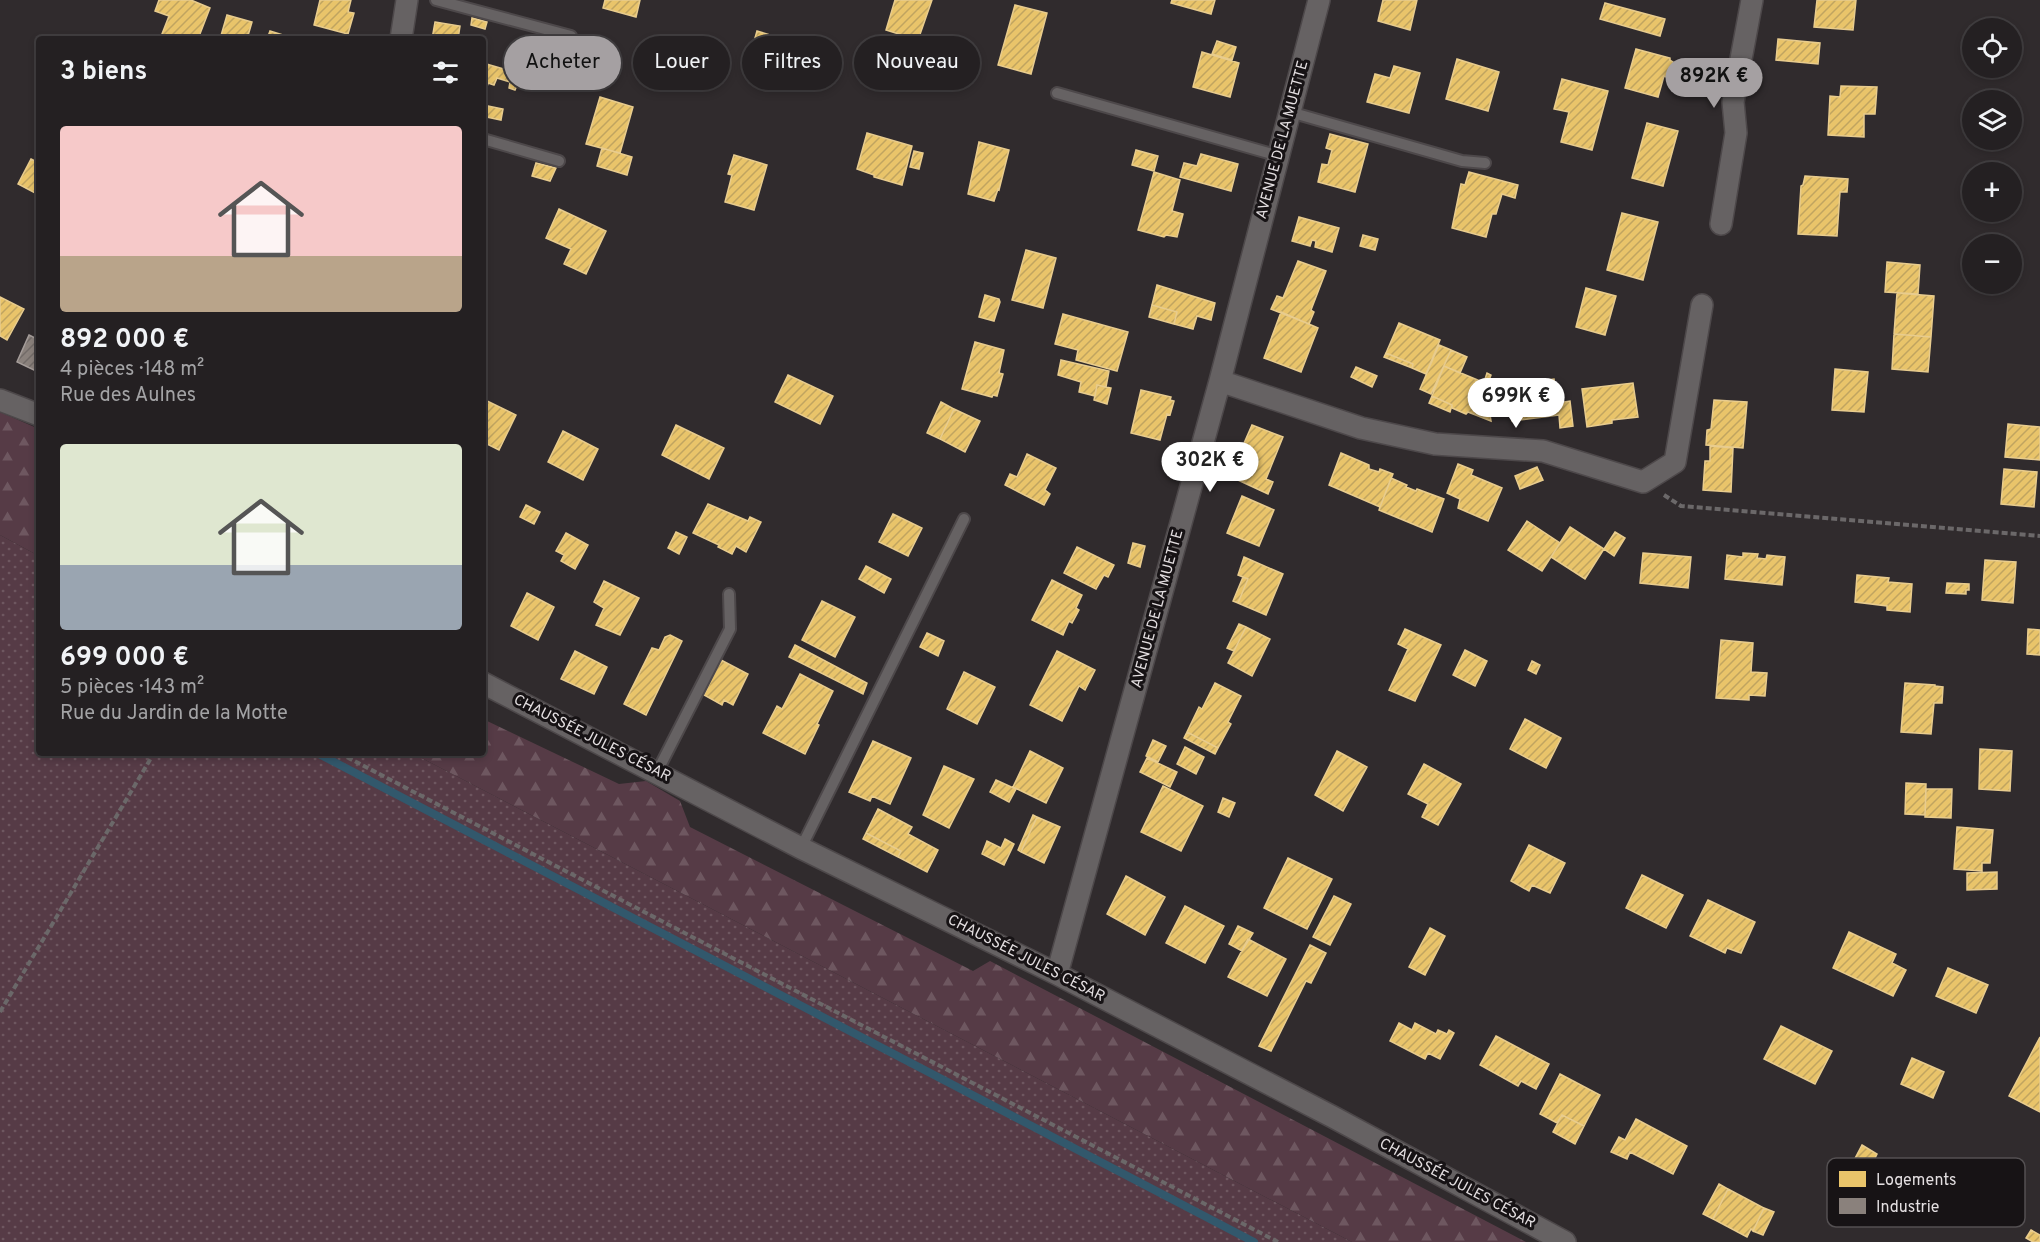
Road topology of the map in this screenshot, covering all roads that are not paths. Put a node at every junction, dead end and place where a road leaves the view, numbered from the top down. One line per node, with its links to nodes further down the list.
1 (407, 0): 5 (street)
2 (436, 0): 6 (lane)
3 (1319, 0): 8 (street, AVENUE DE LA MUETTE)
4 (1752, 0): 13 (street)
5 (401, 36)
6 (571, 36)
7 (1057, 93): 10 (lane)
8 (1290, 112): 10 (street, AVENUE DE LA MUETTE); 12 (lane)
9 (486, 140): 11 (lane)
10 (1279, 156): 15 (street, AVENUE DE LA MUETTE)
11 (559, 161)
12 (1485, 163)
13 (1721, 224)
14 (1702, 305): 15 (street)
15 (1221, 381): 23 (street, AVENUE DE LA MUETTE)
16 (0, 400): 17 (street)
17 (36, 414)
18 (964, 519): 22 (lane)
19 (729, 594): 21 (lane)
20 (486, 685): 21 (street, CHAUSSÉE JULES CÉSAR)
21 (657, 772): 22 (street, CHAUSSÉE JULES CÉSAR)
22 (801, 848): 23 (street, CHAUSSÉE JULES CÉSAR)
23 (1057, 974): 24 (street, CHAUSSÉE JULES CÉSAR)
24 (1565, 1242)

